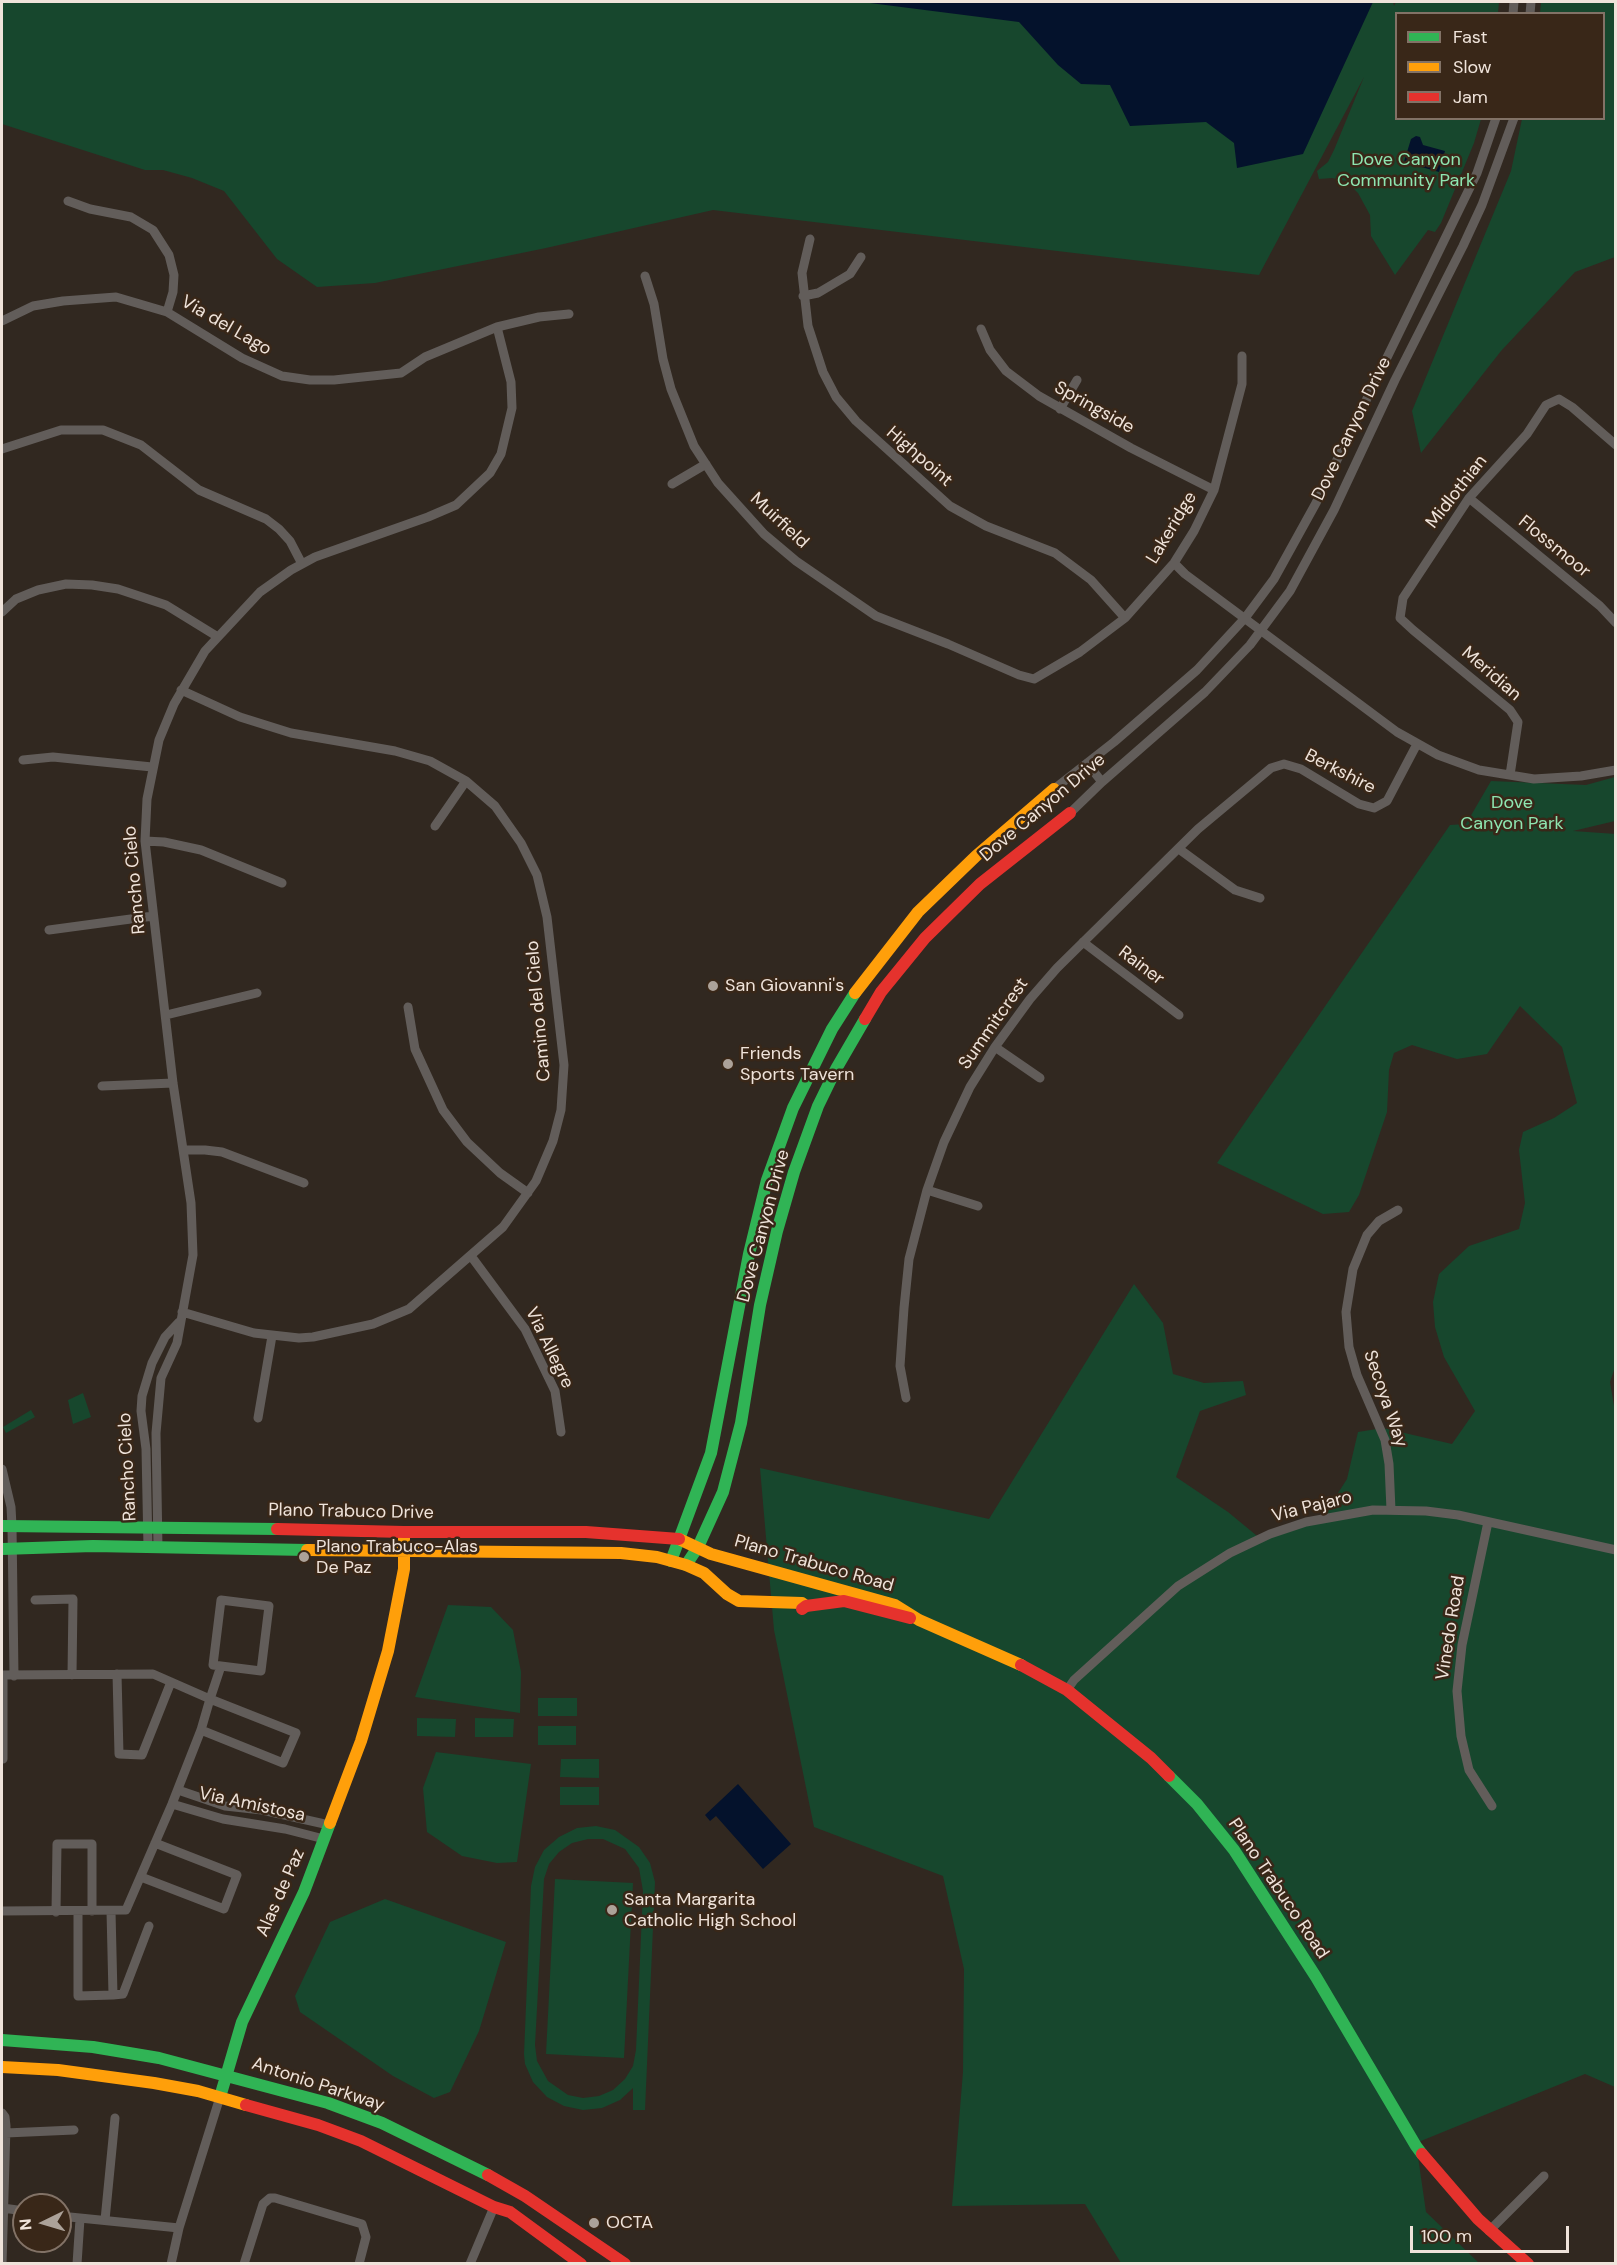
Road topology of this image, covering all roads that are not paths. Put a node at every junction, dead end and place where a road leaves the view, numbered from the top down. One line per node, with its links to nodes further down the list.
1 (1495, 120): 26 (street, Dove Canyon Drive)
2 (1513, 120): 29 (street, Dove Canyon Drive)
3 (68, 201): 8 (street)
4 (810, 239): 7 (street, Highpoint)
5 (861, 258): 7 (street)
6 (645, 276): 18 (street, Muirfield)
7 (803, 296): 25 (street, Highpoint)
8 (167, 312): 10 (street, Via del Lago); 11 (street, Via del Lago)
9 (569, 314): 11 (street, Via del Lago)
10 (2, 321)
11 (497, 327): 23 (street, Rancho Cielo)
12 (981, 329): 15 (street, Springside)
13 (1242, 356): 20 (street, Lakeridge)
14 (1077, 380): 15 (street)
15 (1060, 409): 20 (street, Springside)
16 (1616, 445): 21 (street, Midlothian)
17 (2, 449): 23 (street)
18 (706, 464): 19 (street); 31 (street, Muirfield)
19 (672, 484)
20 (1214, 490): 22 (street, Lakeridge)
21 (1468, 498): 27 (street, Midlothian); 28 (street, Flossmoor)
22 (1174, 563): 25 (street, Lakeridge); 26 (street)
23 (302, 564): 30 (street, Rancho Cielo)
24 (2, 612): 30 (street)
25 (1125, 618): 31 (street, Lakeridge)
26 (1245, 618): 29 (street); 35 (street, Dove Canyon Drive)
27 (1400, 618): 39 (street, Meridian)
28 (1616, 623)
29 (1261, 631): 33 (street); 41 (street, Dove Canyon Drive)
30 (218, 637): 32 (street, Rancho Cielo)
31 (1019, 675)
32 (182, 690): 37 (street, Rancho Cielo); 40 (street, Camino del Cielo)
33 (1417, 744): 36 (street, Berkshire); 39 (street)
34 (22, 760): 37 (street)
35 (1087, 763): 41 (street); 42 (street, Dove Canyon Drive)
36 (1284, 764): 46 (street, Summitcrest)
37 (152, 767): 45 (street, Rancho Cielo)
38 (1616, 770): 39 (street)
39 (1510, 775)
40 (466, 781): 44 (street); 63 (street, Camino del Cielo)
41 (1102, 782): 43 (street, Dove Canyon Drive)
42 (1053, 789): 83 (street, Dove Canyon Drive)
43 (1070, 813): 84 (street, Dove Canyon Drive)
44 (435, 826)
45 (145, 842): 47 (street); 49 (street, Rancho Cielo)
46 (1179, 849): 48 (street); 51 (street, Summitcrest)
47 (282, 883)
48 (1260, 898)
49 (153, 916): 50 (street); 54 (street, Rancho Cielo)
50 (50, 930)
51 (1083, 942): 55 (street, Rainer); 56 (street, Summitcrest)
52 (257, 993): 54 (street)
53 (408, 1007): 63 (street)
54 (166, 1016): 58 (street, Rancho Cielo)
55 (1179, 1016)
56 (995, 1047): 57 (street); 62 (street, Summitcrest)
57 (1040, 1078)
58 (173, 1083): 59 (street); 60 (street, Rancho Cielo)
59 (102, 1086)
60 (183, 1150): 61 (street); 67 (street, Rancho Cielo)
61 (304, 1183)
62 (927, 1190): 64 (street); 72 (street, Summitcrest)
63 (528, 1193): 66 (street, Camino del Cielo)
64 (978, 1206)
65 (1398, 1210): 78 (street, Secoya Way)
66 (471, 1256): 69 (street, Camino del Cielo); 76 (street, Via Allegre)
67 (182, 1312): 68 (street, Rancho Cielo); 69 (street, Camino del Cielo)
68 (179, 1322): 70 (street, Rancho Cielo); 71 (street, Rancho Cielo)
69 (272, 1336): 75 (street)
70 (147, 1377): 71 (street); 73 (street, Rancho Cielo)
71 (161, 1378): 74 (street, Rancho Cielo)
72 (906, 1398)
73 (141, 1411): 74 (street); 81 (street, Rancho Cielo)
74 (157, 1413): 81 (street, Rancho Cielo)
75 (258, 1418)
76 (561, 1432)
77 (2, 1469): 80 (street)
78 (1391, 1510): 79 (street, Via Pajaro); 99 (street, Via Pajaro)
79 (1488, 1522): 87 (street, Via Pajaro); 105 (street, Vinedo Road)
80 (7, 1526): 81 (street, Plano Trabuco Drive); 86 (street)
81 (153, 1526): 82 (street, Plano Trabuco Drive); 85 (street, Rancho Cielo)
82 (404, 1532): 83 (street, Plano Trabuco Drive); 88 (street, Alas de Paz)
83 (678, 1538): 84 (street, Plano Trabuco Drive); 89 (street, Dove Canyon Drive)
84 (698, 1547): 90 (street, Dove Canyon Drive); 92 (street, Plano Trabuco Road)
85 (153, 1548): 86 (street); 88 (street)
86 (7, 1549): 97 (street)
87 (1616, 1550)
88 (404, 1552): 89 (street); 106 (street, Alas de Paz)
89 (671, 1561): 90 (street)
90 (686, 1565): 92 (street, Plano Trabuco Road)
91 (35, 1600): 95 (street)
92 (920, 1620): 99 (street, Plano Trabuco Road)
93 (221, 1666): 93 (street); 100 (street, Via Amistosa)
94 (117, 1674): 95 (street); 98 (street); 98 (street)
95 (72, 1675): 97 (street)
96 (2, 1676): 97 (street); 102 (street)
97 (14, 1676)
98 (171, 1682): 100 (street)
99 (1067, 1690): 133 (street, Plano Trabuco Road)
100 (210, 1698): 101 (street, Via Amistosa); 101 (street)
101 (201, 1730): 103 (street, Via Amistosa)
102 (2, 1759)
103 (178, 1790): 104 (street, Via Amistosa); 106 (street, Via Amistosa)
104 (172, 1804): 107 (street, Via Amistosa); 108 (street, Via Amistosa)
105 (1492, 1806)
106 (329, 1825): 107 (street, Alas de Paz)
107 (324, 1839): 119 (street, Alas de Paz)
108 (155, 1843): 109 (street, Via Amistosa); 109 (street)
109 (141, 1877): 113 (street, Via Amistosa)
110 (2, 1911): 114 (street)
111 (78, 1911): 112 (street); 114 (street); 116 (street)
112 (92, 1911): 113 (street); 114 (street)
113 (111, 1911): 116 (street)
114 (56, 1912)
115 (149, 1926): 116 (street)
116 (113, 1995)
117 (2, 2040): 119 (street, Antonio Parkway)
118 (2, 2067): 120 (street)
119 (226, 2075): 120 (street, Alas de Paz); 141 (street, Antonio Parkway)
120 (220, 2097): 126 (street); 132 (street, Alas de Paz)
121 (2, 2113): 124 (street)
122 (115, 2118): 131 (street)
123 (74, 2130): 124 (street)
124 (6, 2133): 127 (street)
125 (1544, 2176): 133 (street)
126 (494, 2207): 139 (street); 140 (street)
127 (3, 2208): 128 (street); 134 (street)
128 (12, 2209)
129 (72, 2218): 130 (street)
130 (80, 2219): 131 (street); 135 (street)
131 (105, 2220): 132 (street)
132 (179, 2228): 136 (street, Alas de Paz)
133 (1489, 2231): 142 (street, Plano Trabuco Road)
134 (2, 2264)
135 (77, 2264)
136 (171, 2264)
137 (244, 2264): 138 (street)
138 (358, 2264)
139 (470, 2264)
140 (581, 2264)
141 (625, 2264)
142 (1527, 2264)

